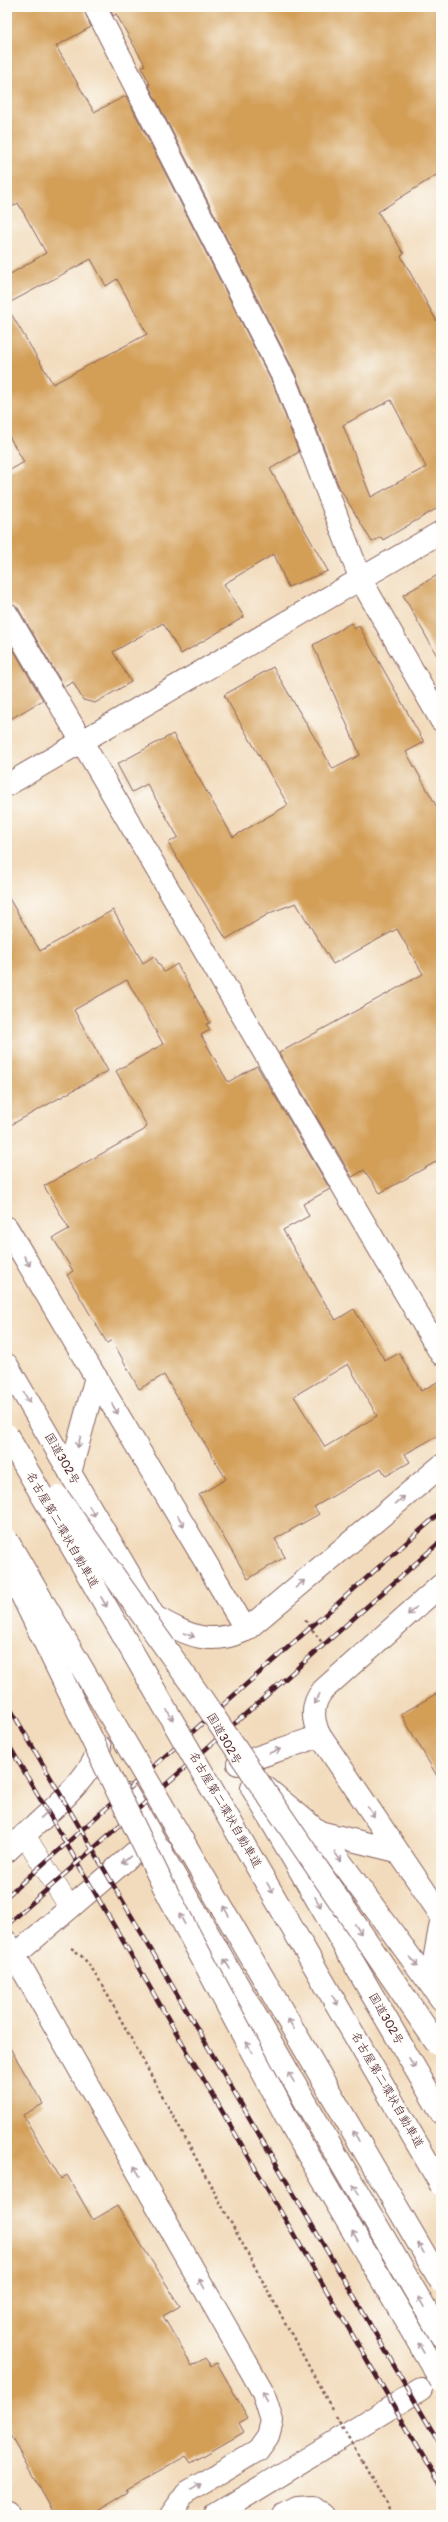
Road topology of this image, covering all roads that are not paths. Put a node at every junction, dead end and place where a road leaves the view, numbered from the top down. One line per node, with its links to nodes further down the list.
1 (95, 7): 3 (main road)
2 (441, 532): 3 (main road)
3 (360, 580): 5 (main road); 6 (main road)
4 (7, 614): 6 (main road)
5 (441, 720)
6 (81, 742): 7 (main road); 9 (main road)
7 (7, 785)
8 (7, 1228): 11 (main road, one-way to 11)
9 (441, 1354)
10 (7, 1365): 15 (main road, 国道302号, one-way to 15)
11 (96, 1377): 15 (main road, one-way to 15); 21 (main road, one-way to 21)
12 (7, 1426): 35 (main road, one-way to 35, bridge)
13 (7, 1436): 37 (main road, 名古屋第二環状自動車道, one-way to 37, bridge)
14 (441, 1466): 21 (main road, one-way to 14)
15 (70, 1473): 20 (main road, 国道302号, one-way to 20)
16 (7, 1540): 38 (main road, one-way to 16, bridge)
17 (7, 1566): 40 (main road, one-way to 17, bridge)
18 (441, 1585): 22 (main road, one-way to 22)
19 (7, 1588): 23 (main road)
20 (155, 1617): 21 (main road, one-way to 21); 24 (main road, 国道302号)
21 (246, 1630)
22 (320, 1736): 24 (main road, one-way to 22); 29 (main road, one-way to 29)
23 (100, 1747): 26 (main road, one-way to 23); 28 (main road)
24 (238, 1764): 25 (main road); 36 (main road, 国道302号, one-way to 36)
25 (319, 1832): 29 (main road); 34 (main road, one-way to 34)
26 (24, 1834): 27 (main road); 30 (lane)
27 (7, 1851)
28 (162, 1851): 30 (main road, one-way to 30); 39 (main road, one-way to 28)
29 (397, 1851): 31 (main road)
30 (70, 1908): 33 (main road)
31 (441, 1916)
32 (441, 1922): 34 (main road)
33 (10, 1953): 42 (main road, one-way to 33)
34 (435, 1991)
35 (441, 2052)
36 (441, 2113)
37 (441, 2185)
38 (441, 2282)
39 (441, 2336)
40 (441, 2381)
41 (421, 2389): 43 (main road)
42 (170, 2515)
43 (215, 2515)
44 (284, 2515): 45 (main road)
45 (323, 2515)

